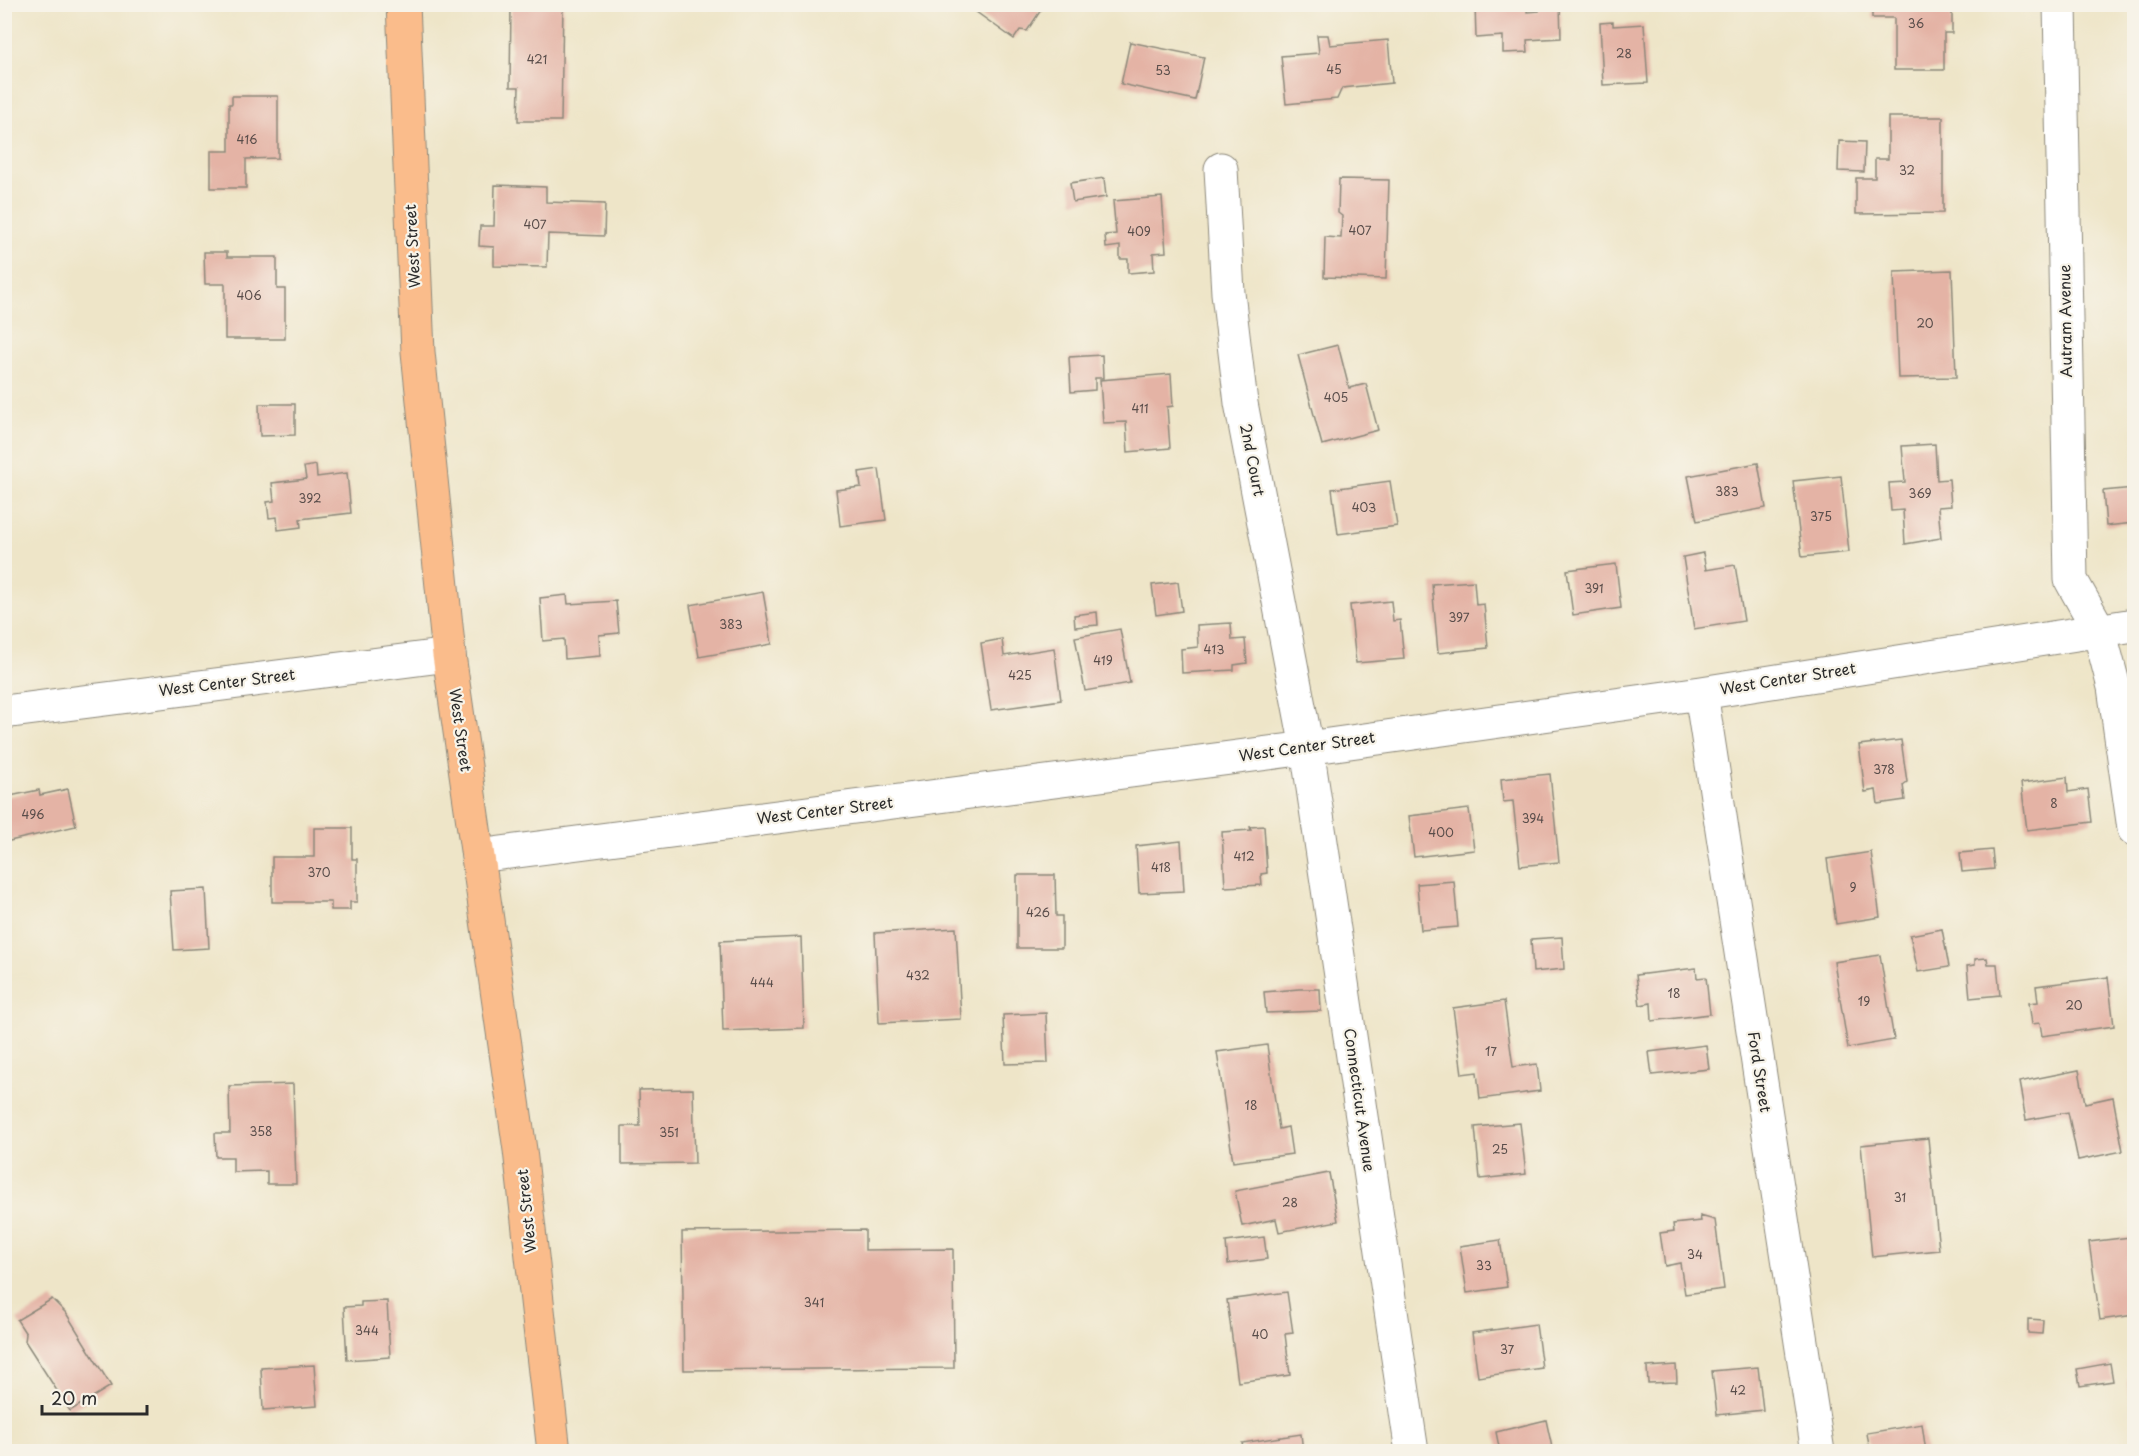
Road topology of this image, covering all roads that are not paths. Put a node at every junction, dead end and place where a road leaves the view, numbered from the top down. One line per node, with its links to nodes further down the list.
1 (403, 4): 6 (main road, West Street)
2 (2060, 4): 5 (street, Autram Avenue)
3 (1221, 170): 9 (street, 2nd Court)
4 (2134, 625): 5 (street, West Center Street)
5 (2099, 630): 7 (street, West Center Street); 10 (street, Autram Avenue)
6 (449, 655): 8 (street, West Center Street); 11 (main road, West Street)
7 (1701, 693): 9 (street, West Center Street); 14 (street, Ford Street)
8 (4, 712)
9 (1307, 748): 11 (street, West Center Street); 13 (street, Connecticut Avenue)
10 (2134, 829)
11 (478, 856): 12 (main road, West Street)
12 (555, 1452)
13 (1412, 1452)
14 (1818, 1452)

